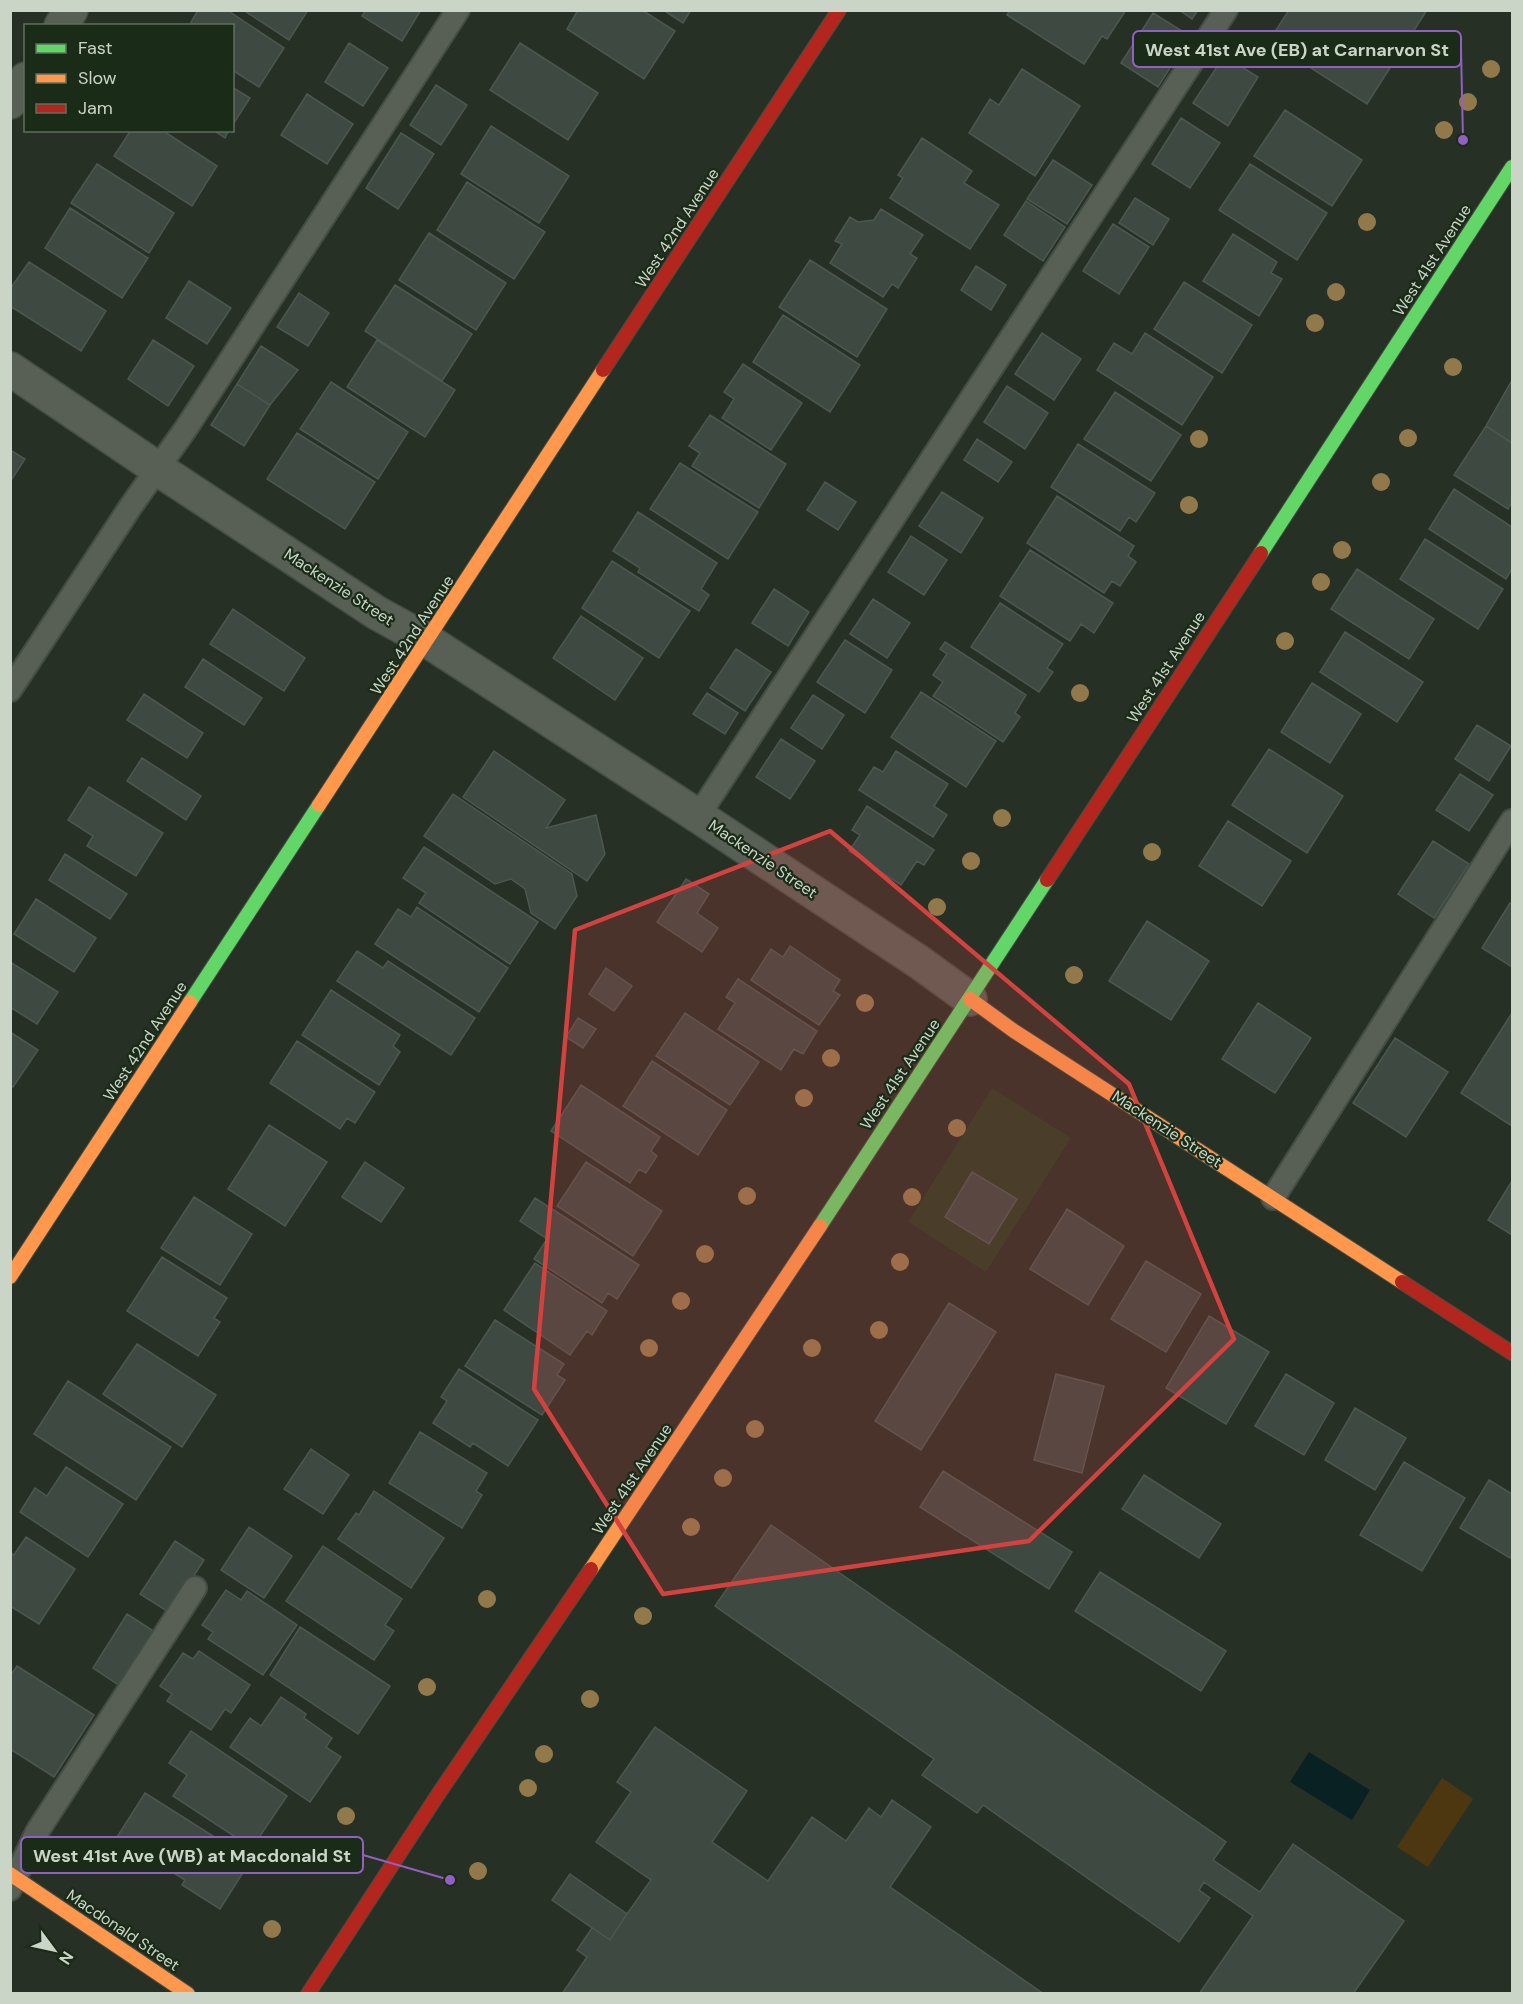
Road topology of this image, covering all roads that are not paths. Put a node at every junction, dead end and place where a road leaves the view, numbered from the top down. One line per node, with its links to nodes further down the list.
1 (70, 10): 5 (street)
2 (458, 10): 10 (lane)
3 (839, 10): 11 (street, West 42nd Avenue)
4 (1226, 10): 13 (lane)
5 (62, 24)
6 (24, 82): 7 (street)
7 (10, 102)
8 (1512, 168): 15 (street, West 41st Avenue)
9 (10, 369): 10 (street, Mackenzie Street)
10 (158, 469): 11 (street, Mackenzie Street); 12 (lane)
11 (428, 641): 13 (street, Mackenzie Street); 17 (street, West 42nd Avenue)
12 (10, 690)
13 (698, 816): 15 (street, Mackenzie Street)
14 (1512, 821): 16 (lane)
15 (970, 999): 16 (street, Mackenzie Street); 22 (street, West 41st Avenue)
16 (1273, 1198): 18 (street, Mackenzie Street)
17 (10, 1277)
18 (1512, 1353)
19 (195, 1588): 20 (lane)
20 (12, 1880): 21 (street, Macdonald Street)
21 (188, 1994)
22 (308, 1994)

